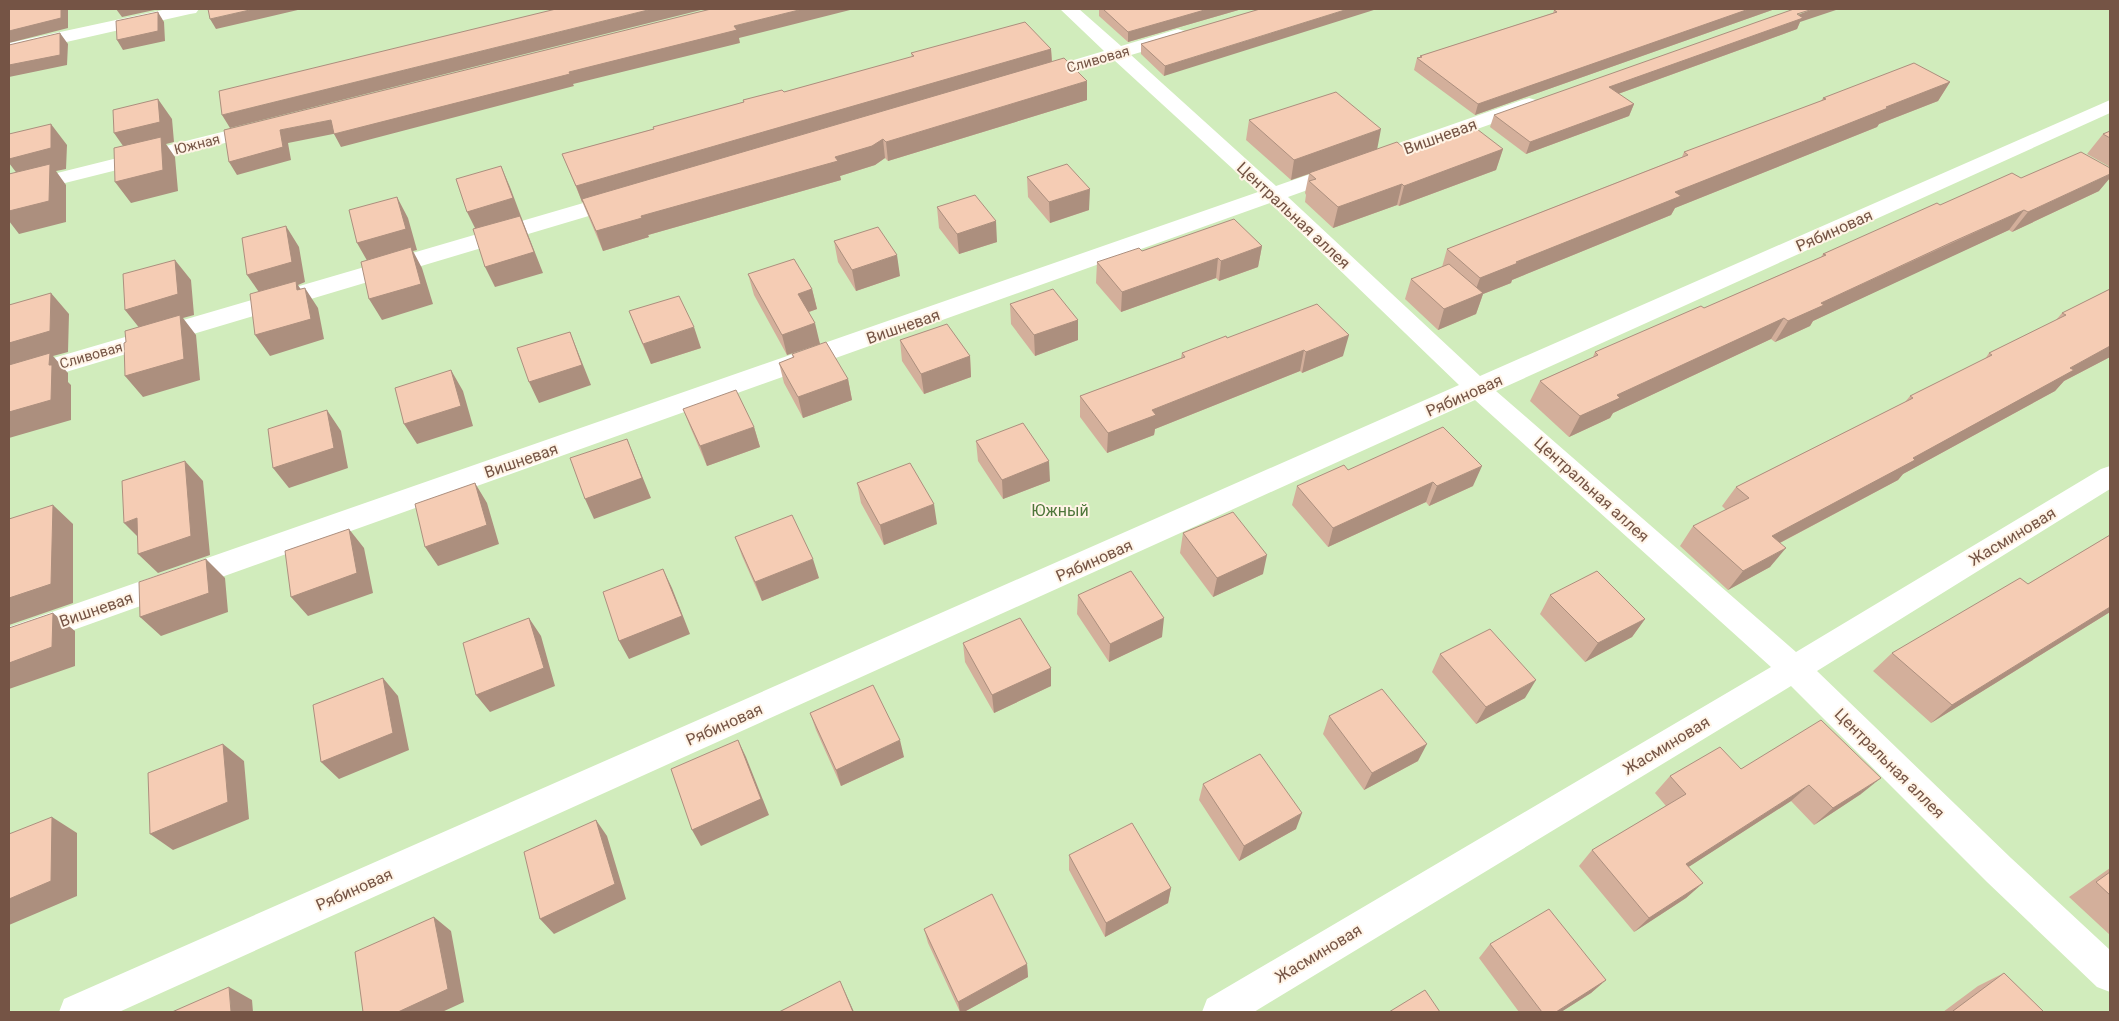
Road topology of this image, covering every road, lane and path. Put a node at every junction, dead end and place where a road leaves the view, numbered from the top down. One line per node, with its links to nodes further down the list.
1 (190, 9): 4 (street)
2 (1069, 9): 5 (street, Центральная аллея)
3 (1201, 28): 5 (street, Сливовая)
4 (9, 49)
5 (1117, 53): 6 (street, Сливовая); 12 (street, Центральная аллея)
6 (1022, 81)
7 (1554, 95): 12 (street, Вишневая)
8 (2110, 106): 14 (street, Рябиновая)
9 (279, 123): 10 (street, Южная)
10 (9, 191)
11 (640, 194): 13 (street, Сливовая)
12 (1274, 195): 14 (street, Центральная аллея); 16 (street, Вишневая)
13 (9, 380)
14 (1478, 389): 17 (street, Центральная аллея); 19 (street, Рябиновая)
15 (2110, 476): 17 (street, Жасминовая)
16 (9, 640)
17 (1794, 669): 18 (street, Центральная аллея); 20 (street, Жасминовая)
18 (2110, 974)
19 (77, 1012)
20 (1220, 1012)

